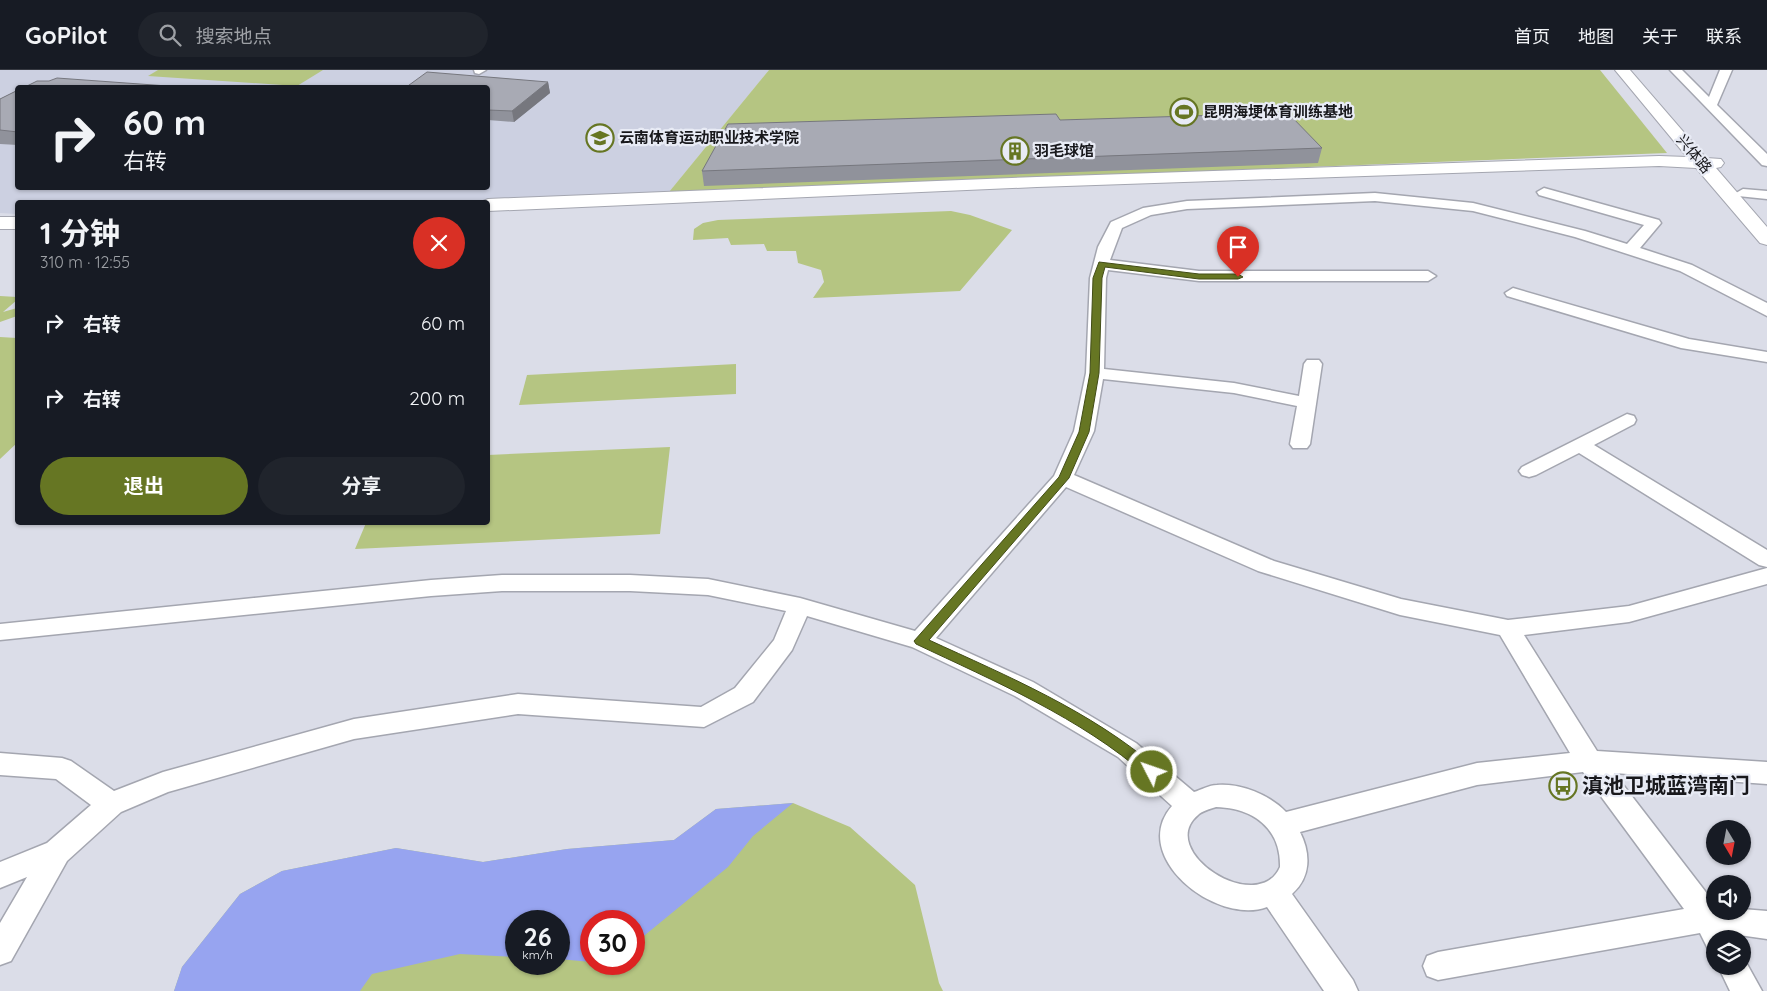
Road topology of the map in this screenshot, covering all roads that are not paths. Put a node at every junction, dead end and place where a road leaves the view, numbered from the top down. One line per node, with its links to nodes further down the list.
1 (1622, 70): 6 (street, 兴体路)
2 (1634, 70): 6 (street, 兴体路)
3 (1676, 70): 5 (street)
4 (1726, 70): 5 (street)
5 (1711, 106): 7 (street)
6 (1708, 162): 9 (street, 兴体路); 11 (street); 15 (street, 兴体路)
7 (1767, 162)
8 (1544, 192): 16 (street)
9 (1743, 193): 10 (street); 12 (street, 兴体路)
10 (1767, 195)
11 (490, 206)
12 (1767, 218)
13 (0, 223): 14 (street)
14 (15, 223)
15 (1767, 239)
16 (1630, 250): 17 (street); 20 (street)
17 (1102, 264): 18 (street); 23 (street)
18 (1428, 276)
19 (1513, 293): 21 (street)
20 (1767, 312)
21 (1767, 357)
22 (1312, 364): 24 (street)
23 (1094, 373): 24 (street); 29 (street)
24 (1308, 402): 26 (street)
25 (1627, 420): 27 (street)
26 (1300, 444)
27 (1580, 445): 28 (street); 30 (street)
28 (1529, 471)
29 (1064, 478): 33 (street); 35 (street)
30 (1767, 560)
31 (1767, 576): 33 (street)
32 (800, 606): 34 (street); 35 (street); 39 (street)
33 (1508, 628): 36 (street)
34 (0, 632)
35 (920, 641): 40 (street)
36 (1589, 761): 38 (street); 41 (street); 46 (street)
37 (0, 764): 39 (street)
38 (1767, 773)
39 (111, 804): 42 (street)
40 (1190, 805): 41 (street); 44 (street)
41 (1282, 826): 44 (street)
42 (57, 852): 43 (street); 47 (street)
43 (0, 875)
44 (1274, 892): 50 (street)
45 (1767, 926): 46 (street)
46 (1713, 928): 48 (street)
47 (0, 951)
48 (1438, 966)
49 (1738, 975): 51 (street)
50 (1342, 991)
51 (1746, 991)

